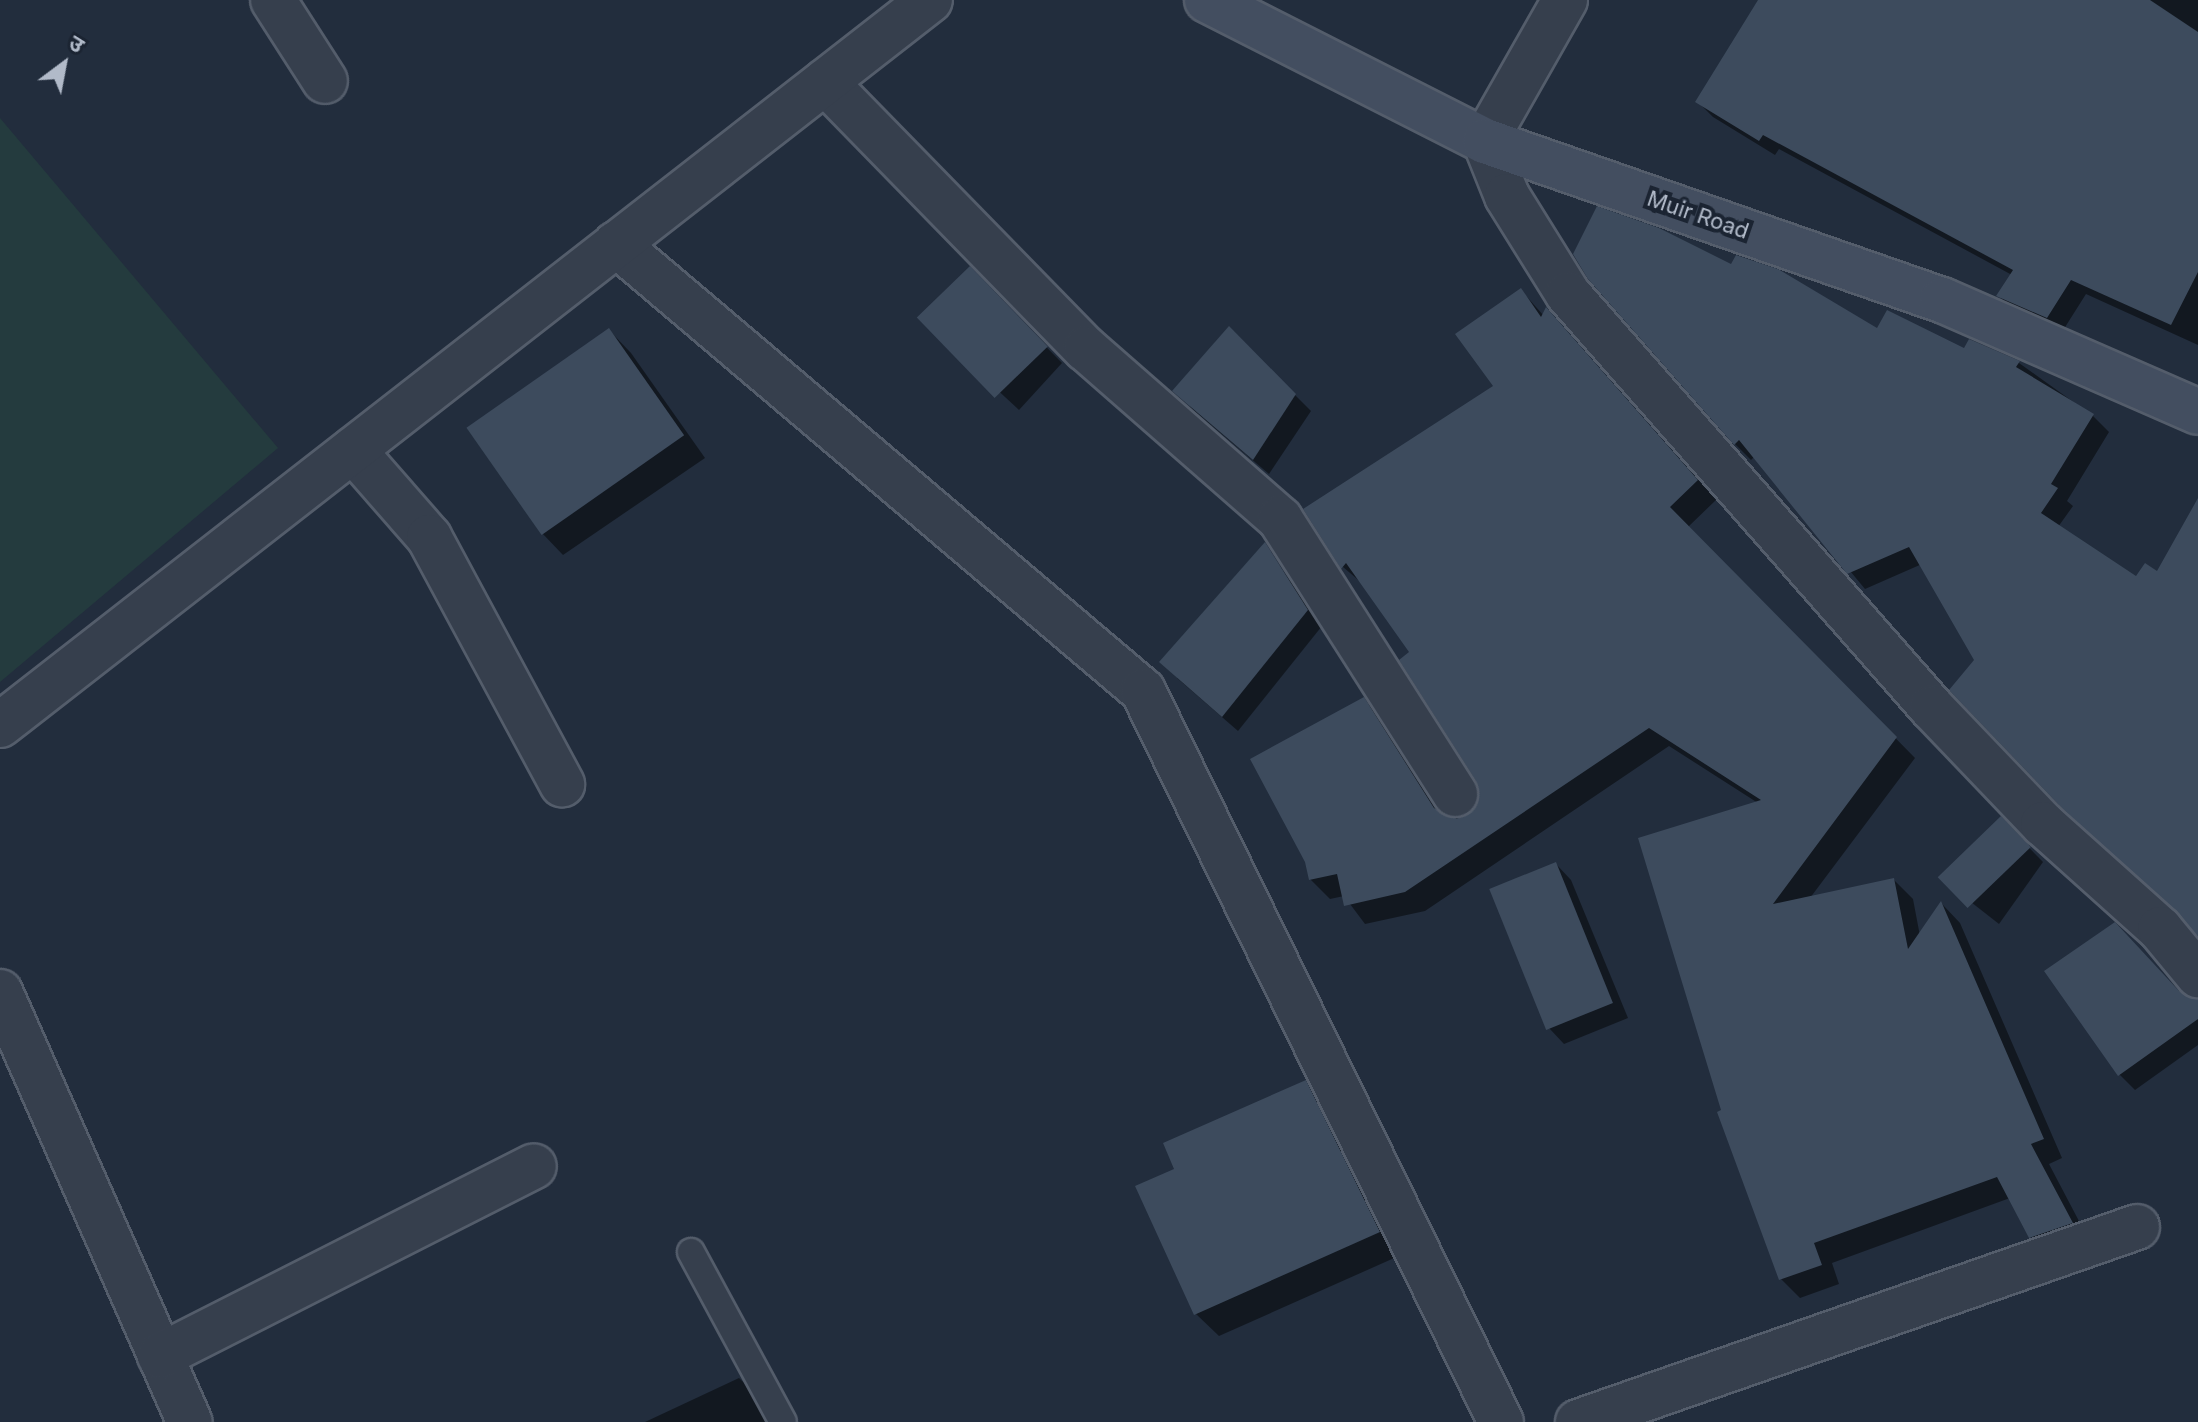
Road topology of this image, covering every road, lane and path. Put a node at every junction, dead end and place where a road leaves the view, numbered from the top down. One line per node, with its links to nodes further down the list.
1 (273, 0): 5 (street)
2 (930, 0): 6 (street)
3 (1207, 0): 7 (main road, Muir Road)
4 (1571, 4): 7 (street)
5 (325, 81)
6 (825, 82): 8 (street); 13 (street)
7 (1485, 141): 9 (main road, Muir Road); 14 (street)
8 (616, 244): 10 (street); 22 (street)
9 (2198, 412)
10 (353, 450): 11 (street); 12 (street)
11 (0, 725)
12 (562, 784)
13 (1455, 794)
14 (2198, 975)
15 (0, 992): 19 (street)
16 (534, 1166): 19 (street)
17 (2137, 1227): 23 (street)
18 (691, 1252): 21 (lane)
19 (160, 1356): 20 (street)
20 (190, 1422)
21 (783, 1422)
22 (1501, 1422)
23 (1578, 1422)

